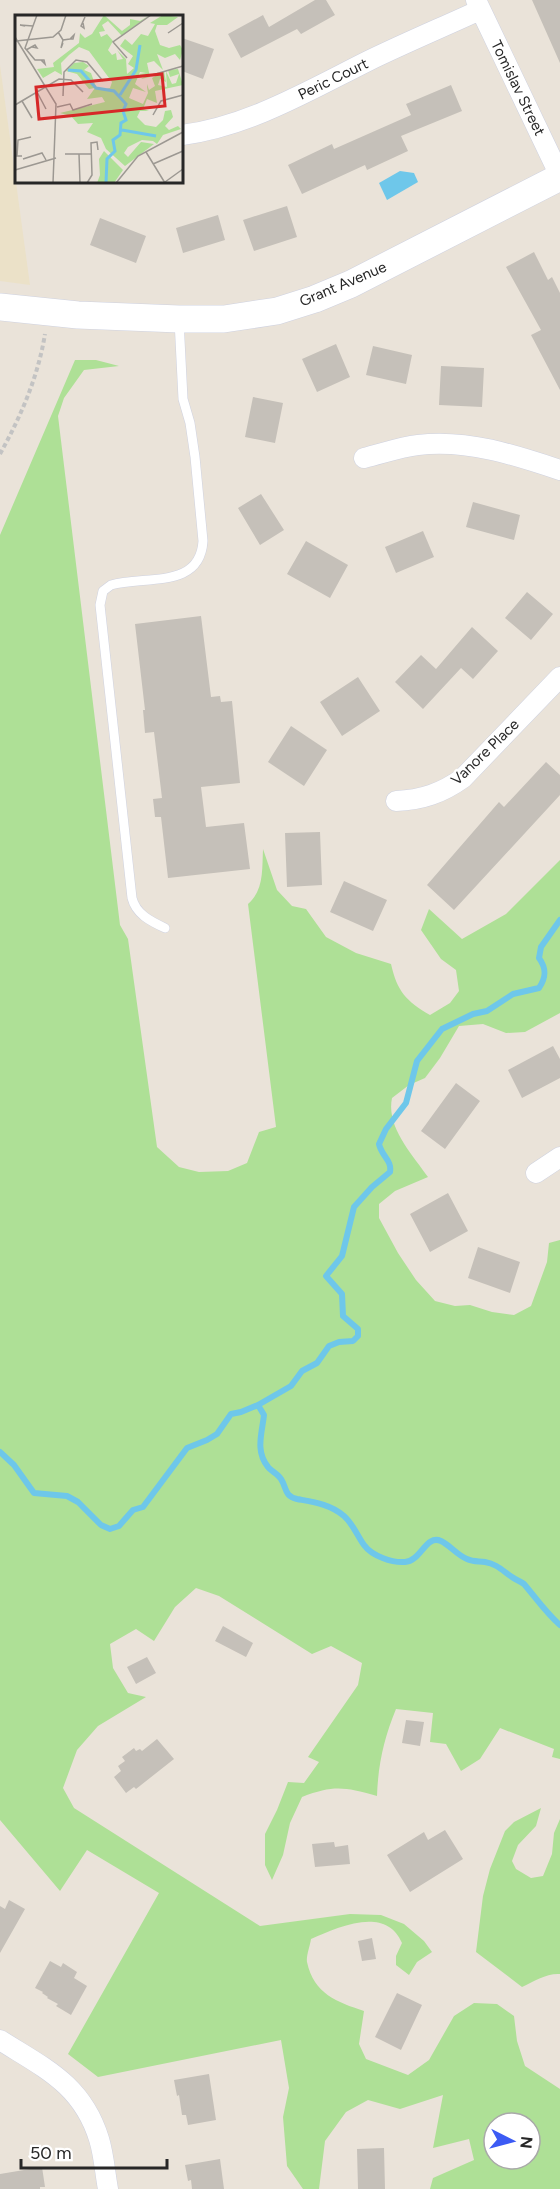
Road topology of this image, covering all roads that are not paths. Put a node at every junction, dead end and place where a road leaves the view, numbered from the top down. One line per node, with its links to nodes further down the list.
1 (478, 5): 2 (street, Peric Court); 3 (street, Tomislav Street)
2 (183, 135)
3 (560, 176): 5 (street, Grant Avenue)
4 (0, 307): 5 (street, Grant Avenue)
5 (179, 320): 10 (lane)
6 (364, 458): 7 (street)
7 (560, 470)
8 (560, 677): 9 (street, Vanore Place)
9 (396, 801)
10 (165, 928)
11 (560, 1157): 12 (street)
12 (536, 1173)
13 (0, 2040): 14 (street)
14 (108, 2189)

